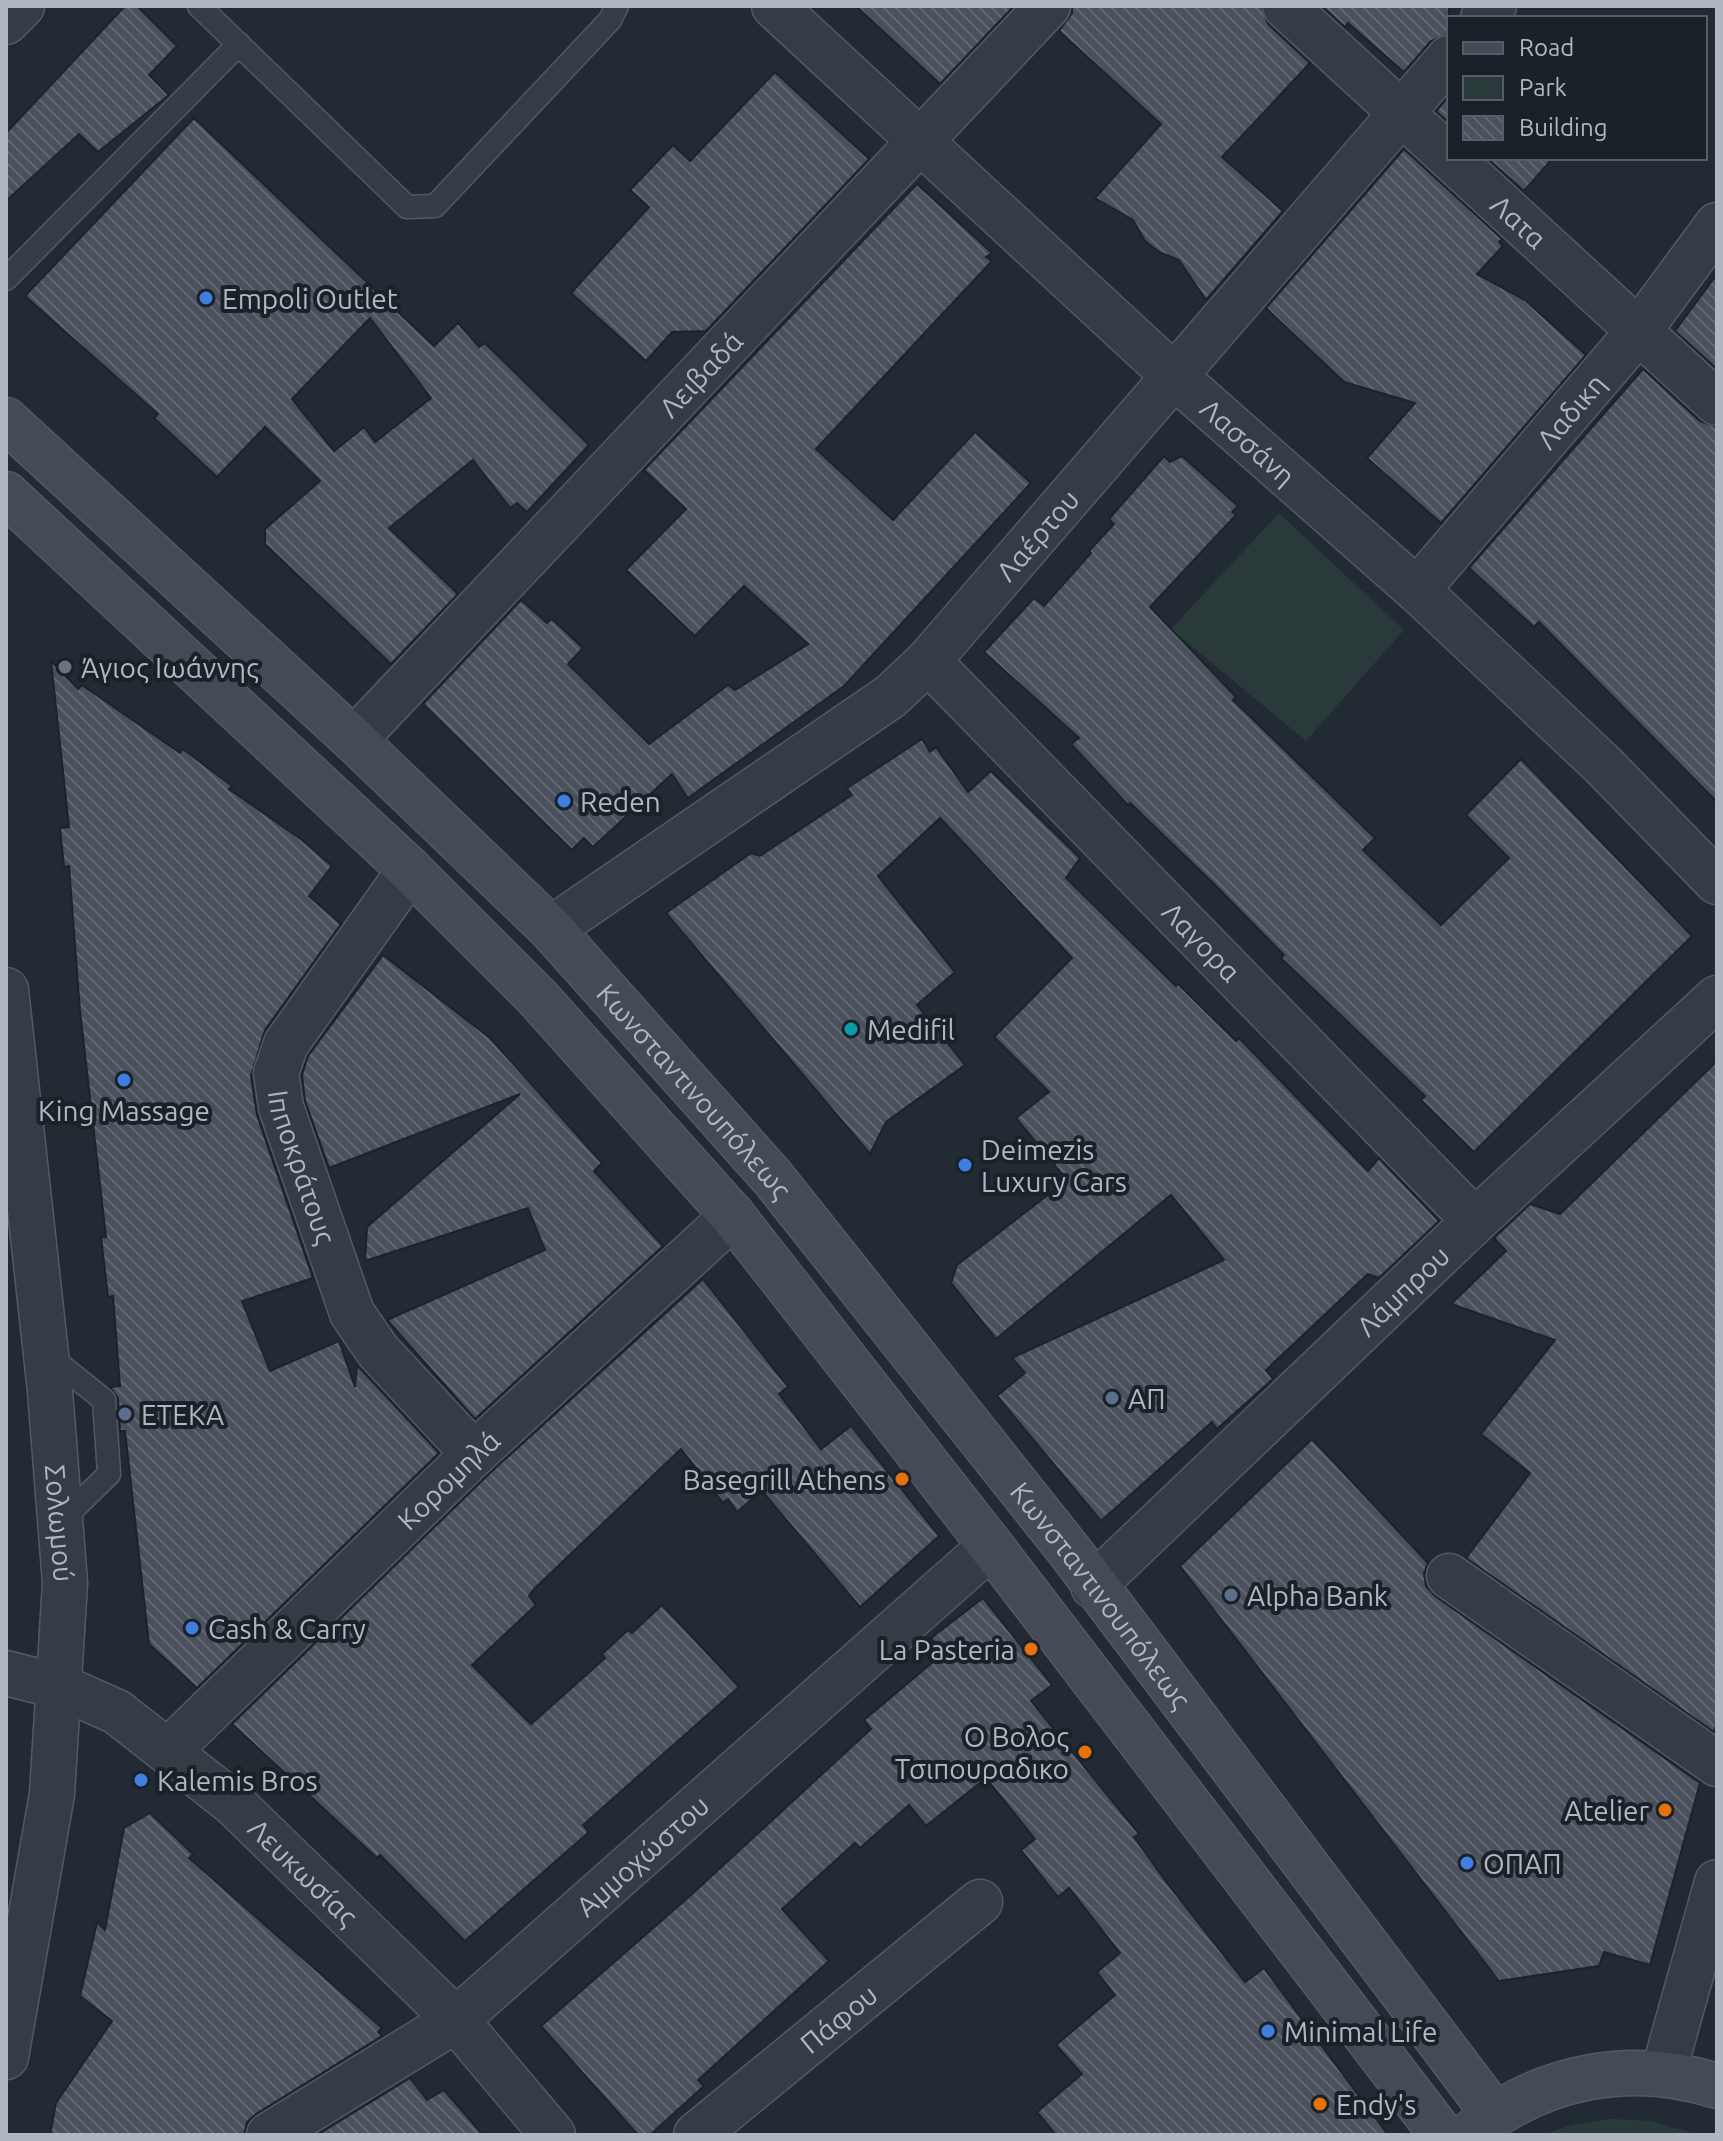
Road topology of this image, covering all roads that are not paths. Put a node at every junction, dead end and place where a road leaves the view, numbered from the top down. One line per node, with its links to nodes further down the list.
1 (199, 6): 6 (lane)
2 (617, 6): 6 (lane)
3 (774, 6): 9 (street, Λασσάνη)
4 (1048, 6): 9 (street, Λειβαδά)
5 (1285, 6): 8 (street, Λατα)
6 (239, 44): 13 (lane)
7 (1447, 60): 8 (street, Λαέρτου)
8 (1400, 114): 10 (street, Λατα); 15 (street, Λαέρτου)
9 (921, 143): 15 (street, Λασσάνη); 21 (street, Λειβαδά)
10 (1447, 157)
11 (1450, 160): 14 (street, Λατα)
12 (1717, 225): 14 (street, Λαδικη)
13 (6, 279)
14 (1638, 332): 16 (street, Λατα); 19 (street, Λαδικη)
15 (1173, 375): 19 (street, Λασσάνη); 20 (street, Λαέρτου)
16 (1717, 403)
17 (6, 420): 21 (main road, Κωνσταντινουπόλεως)
18 (6, 494): 22 (main road, Κωνσταντινουπόλεως)
19 (1417, 590): 23 (street, Λασσάνη)
20 (928, 661): 24 (street, Λαέρτου); 28 (street, Λαγορα)
21 (354, 740): 24 (main road, Κωνσταντινουπόλεως)
22 (410, 870): 27 (main road, Κωνσταντινουπόλεως); 29 (street, Ιπποκράτους)
23 (1717, 882)
24 (551, 929): 32 (main road, Κωνσταντινουπόλεως)
25 (6, 990): 34 (street, Σολωμού)
26 (1717, 998): 28 (street, Λάμπρου)
27 (733, 1216): 29 (street, Κορομηλά); 30 (main road, Κωνσταντινουπόλεως)
28 (1475, 1221): 32 (street, Λάμπρου)
29 (474, 1454): 35 (street, Κορομηλά)
30 (991, 1546): 39 (street, Αμμοχώστου); 47 (main road, Κωνσταντινουπόλεως)
31 (1449, 1576): 36 (street)
32 (1093, 1586): 43 (main road, Κωνσταντινουπόλεως)
33 (6, 1673): 34 (street, Λευκωσίας)
34 (61, 1687): 35 (street, Λευκωσίας); 40 (street, Σολωμού)
35 (168, 1751): 39 (street, Λευκωσίας)
36 (1717, 1764)
37 (1717, 1882): 41 (street)
38 (980, 1902): 46 (street, Πάφου)
39 (456, 2020): 44 (street, Αμμοχώστου); 45 (street, Λευκωσίας)
40 (6, 2057)
41 (1663, 2074): 42 (main road); 43 (main road)
42 (1716, 2084)
43 (1481, 2124)
44 (269, 2135)
45 (553, 2135)
46 (696, 2135)
47 (1442, 2135)

